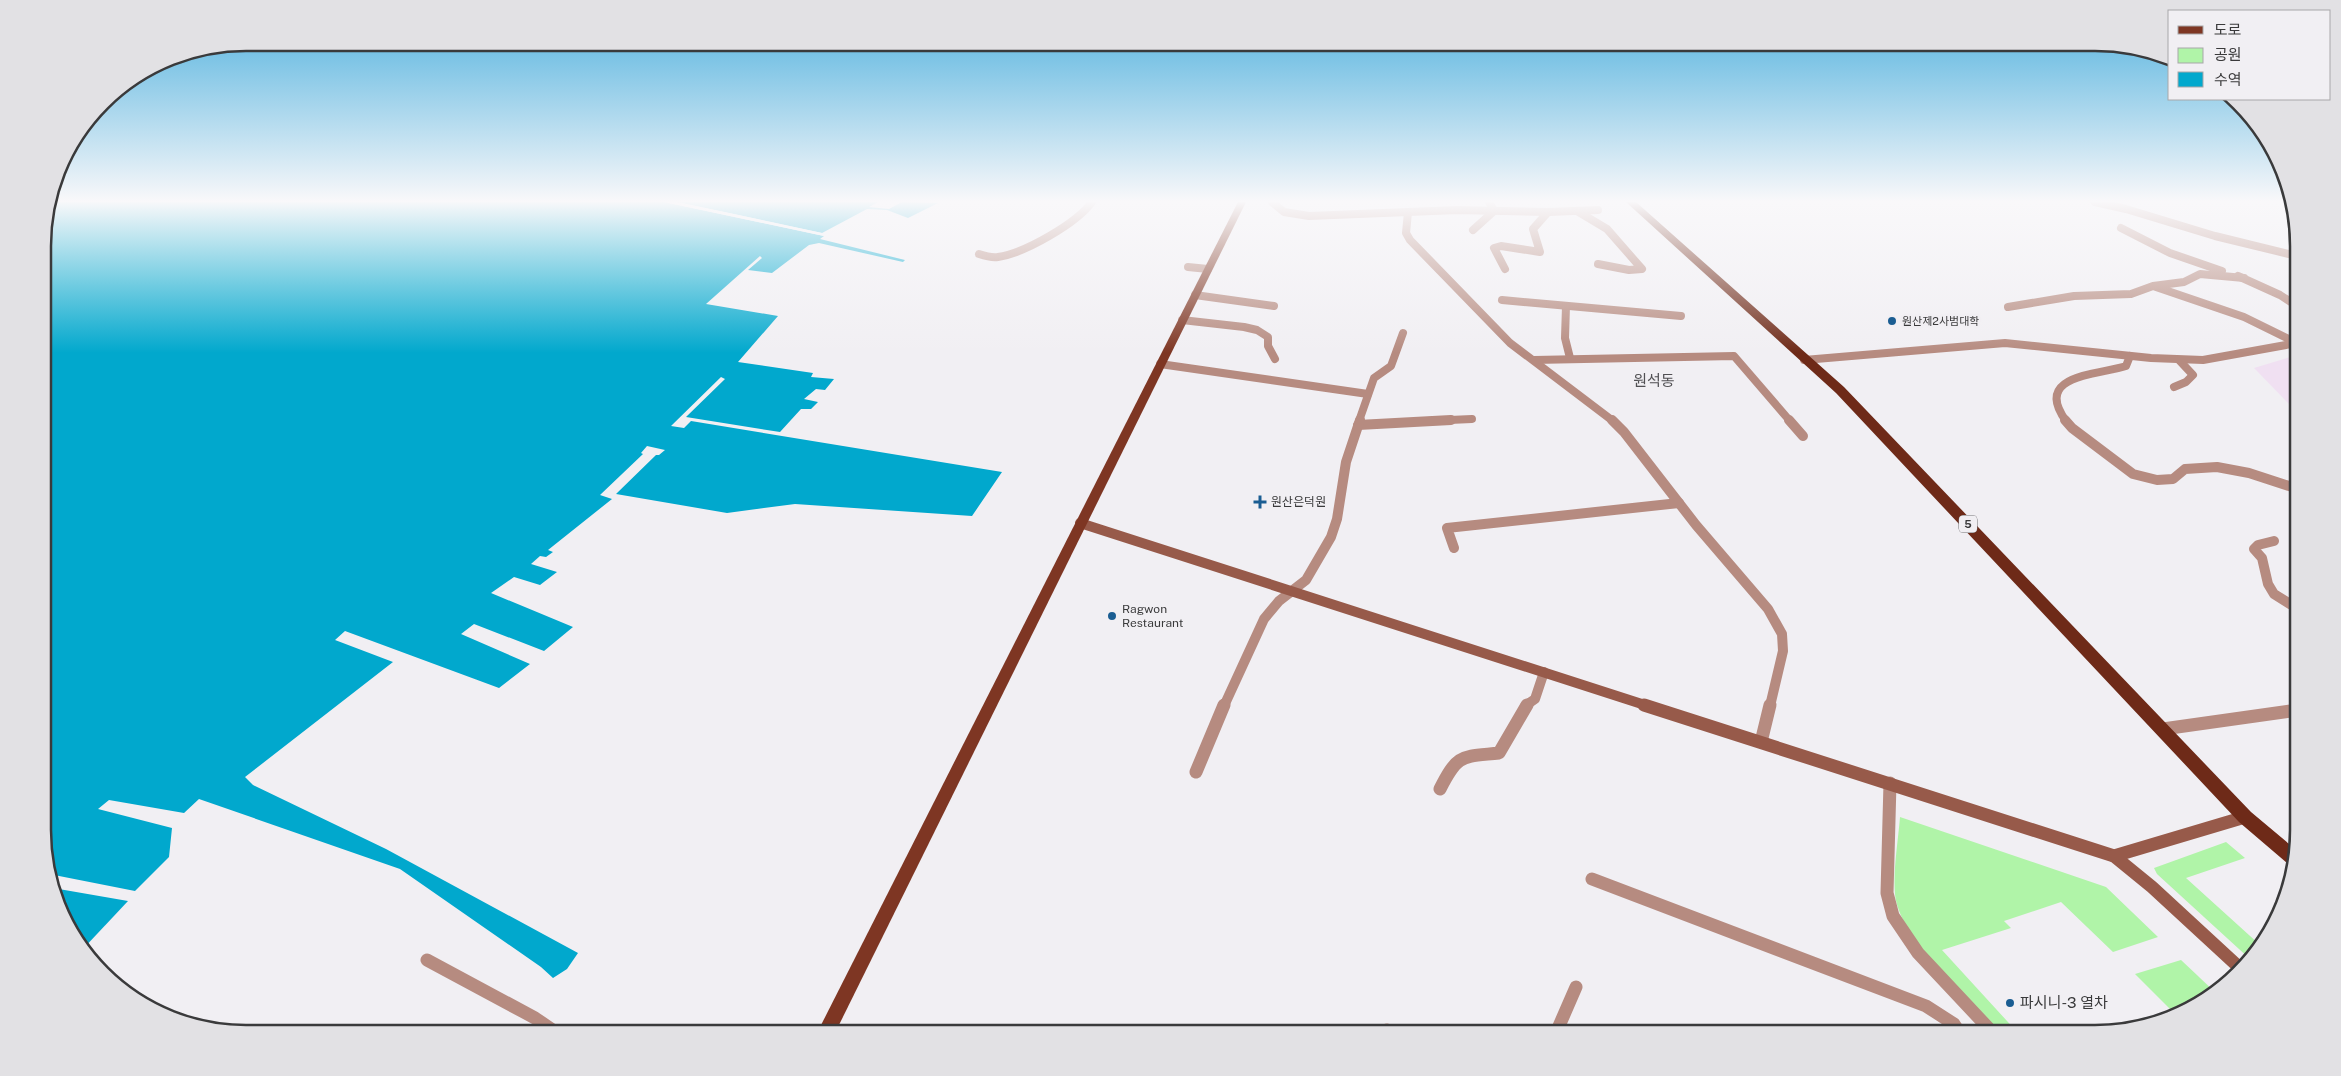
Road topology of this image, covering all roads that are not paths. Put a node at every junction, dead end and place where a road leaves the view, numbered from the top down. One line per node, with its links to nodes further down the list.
1 (1013, 252): 8 (street)
2 (1217, 252): 11 (main road)
3 (1422, 252): 29 (street)
4 (1496, 252): 12 (street)
5 (1627, 252): 9 (street)
6 (1685, 252): 30 (highway, 5)
7 (2171, 252): 13 (street)
8 (979, 254)
9 (1598, 264)
10 (1188, 267): 11 (street)
11 (1208, 269): 15 (main road)
12 (1505, 269)
13 (2244, 278): 14 (street); 17 (street)
14 (2153, 286): 20 (street); 24 (street)
15 (1195, 295): 18 (street); 22 (main road)
16 (1502, 300): 19 (street)
17 (2290, 301)
18 (1274, 306)
19 (1566, 306): 21 (street); 27 (street)
20 (2008, 307)
21 (1681, 316)
22 (1182, 320): 28 (street); 32 (main road)
23 (1403, 333): 34 (street)
24 (2290, 340)
25 (2290, 344): 31 (street)
26 (2130, 356): 30 (street); 31 (street); 38 (street)
27 (1570, 358): 29 (street); 37 (street)
28 (1275, 359)
29 (1534, 360): 39 (street)
30 (1804, 360): 47 (highway, 5)
31 (2179, 360): 33 (street)
32 (1160, 364): 34 (street); 40 (main road)
33 (2174, 387)
34 (1368, 394): 36 (street)
35 (1472, 418): 36 (street)
36 (1358, 424): 43 (street)
37 (1803, 436)
38 (2290, 486)
39 (1679, 504): 42 (street); 48 (street)
40 (1080, 523): 43 (main road); 60 (main road)
41 (2274, 541): 44 (street)
42 (1454, 548)
43 (1294, 591): 45 (main road); 49 (street)
44 (2290, 604)
45 (1544, 672): 48 (main road); 51 (street)
46 (2290, 711): 47 (street)
47 (2162, 729): 52 (highway, 5)
48 (1761, 742): 50 (main road)
49 (1196, 772)
50 (1890, 783): 54 (main road); 63 (street)
51 (1440, 789)
52 (2246, 817): 53 (highway, 5); 54 (main road)
53 (2288, 854)
54 (2114, 856): 57 (main road)
55 (1592, 879): 62 (street)
56 (427, 960): 59 (street)
57 (2236, 964)
58 (1576, 987): 61 (street)
59 (545, 1025)
60 (830, 1025)
61 (1559, 1025)
62 (1955, 1025)
63 (1986, 1025)

